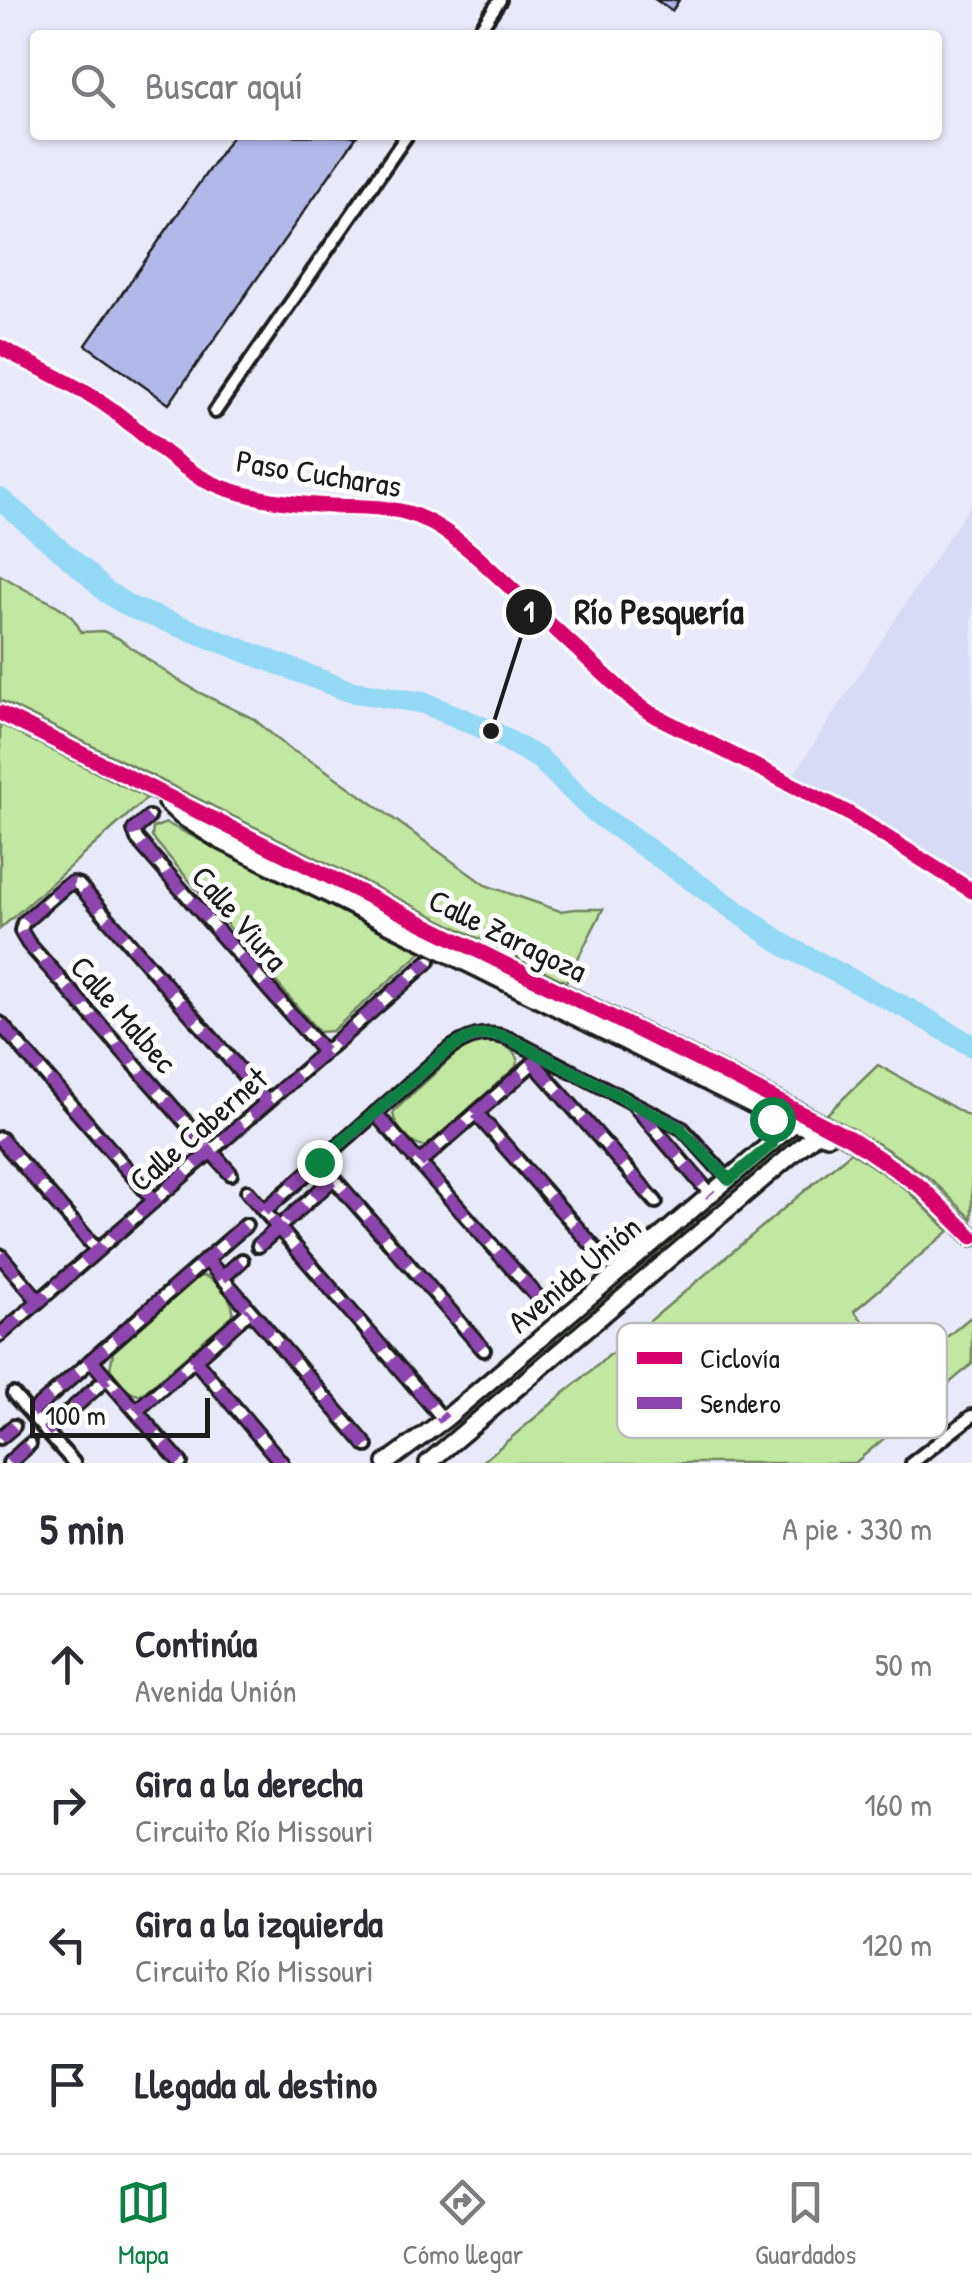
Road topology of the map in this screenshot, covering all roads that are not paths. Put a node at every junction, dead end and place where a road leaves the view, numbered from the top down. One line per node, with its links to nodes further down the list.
1 (500, 0): 2 (street)
2 (479, 30)
3 (404, 140): 5 (street)
4 (0, 347): 8 (street, Paso Cucharas)
5 (215, 412)
6 (0, 713): 9 (street, Calle Zaragoza)
7 (149, 817): 12 (street, Calle Viura)
8 (972, 891)
9 (450, 946): 16 (street, Calle Zaragoza); 19 (street, Calle Zaragoza)
10 (429, 961): 12 (street, Calle Cabernet)
11 (0, 1024): 32 (street)
12 (324, 1052): 15 (street, Calle Cabernet)
13 (538, 1059): 14 (street); 17 (street); 18 (street); 33 (street)
14 (632, 1101): 28 (street); 30 (street)
15 (268, 1102): 23 (street, Calle Cabernet); 23 (street, Calle Malbec)
16 (767, 1112): 19 (street, Calle Zaragoza); 22 (street)
17 (376, 1113): 24 (street); 25 (street)
18 (476, 1113): 25 (street); 41 (street)
19 (799, 1120): 20 (street, Calle Zaragoza); 22 (street, Avenida Unión)
20 (822, 1130): 31 (street, Avenida Unión); 38 (street, Calle Zaragoza)
21 (0, 1138): 40 (street)
22 (772, 1144): 28 (street, Avenida Unión)
23 (211, 1151): 26 (street, Calle Malbec); 32 (street, Calle Cabernet)
24 (319, 1162): 27 (street); 34 (street)
25 (419, 1163): 47 (street)
26 (231, 1174)
27 (333, 1178): 37 (street); 50 (street)
28 (729, 1180): 30 (street, Avenida Unión); 31 (street)
29 (248, 1192): 34 (street)
30 (711, 1195): 35 (street); 58 (street, Avenida Unión)
31 (743, 1196): 35 (street, Avenida Unión)
32 (154, 1200): 40 (street, Calle Cabernet)
33 (656, 1202)
34 (264, 1210): 37 (street)
35 (725, 1212): 63 (street, Avenida Unión)
36 (246, 1224): 43 (street)
37 (278, 1227): 39 (street); 58 (street)
38 (972, 1238)
39 (258, 1246)
40 (97, 1250): 46 (street, Calle Cabernet)
41 (599, 1253)
42 (0, 1255): 46 (street)
43 (206, 1259): 45 (street); 51 (street)
44 (242, 1260): 45 (street)
45 (222, 1278): 48 (street)
46 (39, 1301): 49 (street, Calle Cabernet)
47 (542, 1302)
48 (250, 1310): 52 (street); 68 (street)
49 (0, 1335)
50 (484, 1350)
51 (92, 1360): 53 (street); 56 (street)
52 (194, 1360): 55 (street); 72 (street)
53 (107, 1378): 55 (street); 61 (street)
54 (13, 1394): 56 (street)
55 (136, 1411): 71 (street)
56 (30, 1414): 61 (street)
57 (972, 1416): 59 (street)
58 (444, 1420): 63 (street); 73 (street, Avenida Unión)
59 (961, 1425): 62 (street); 66 (street)
60 (14, 1426): 64 (street)
61 (46, 1432): 70 (street)
62 (947, 1436)
63 (458, 1437): 74 (street, Avenida Unión)
64 (0, 1438)
65 (944, 1438): 75 (street)
66 (972, 1438)
67 (30, 1444): 69 (street)
68 (367, 1446)
69 (9, 1463)
70 (74, 1463)
71 (182, 1463)
72 (282, 1463)
73 (386, 1463)
74 (428, 1463)
75 (912, 1463)

